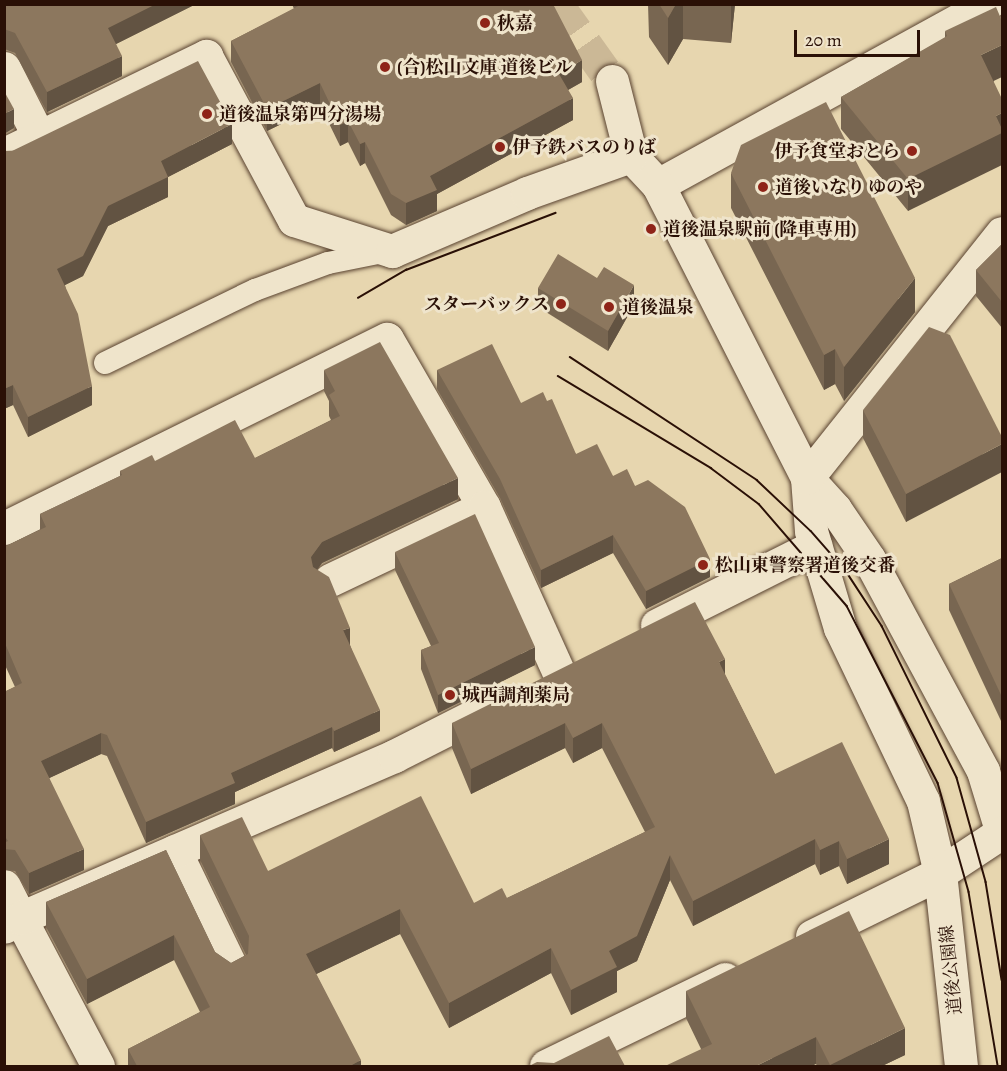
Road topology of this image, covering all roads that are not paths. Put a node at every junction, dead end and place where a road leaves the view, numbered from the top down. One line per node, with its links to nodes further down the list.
1 (987, 4): 7 (street)
2 (4, 68): 4 (street)
3 (612, 81): 6 (street)
4 (39, 137): 5 (street); 9 (street)
5 (4, 154)
6 (631, 156): 7 (street); 9 (street)
7 (658, 185): 11 (street)
8 (1002, 232): 11 (street)
9 (392, 251): 10 (lane)
10 (105, 363)
11 (807, 478): 14 (street, 道後公園線); 19 (street)
12 (484, 507): 13 (street); 15 (street); 18 (street)
13 (4, 528)
14 (815, 546): 16 (street); 21 (street, 道後公園線)
15 (330, 580)
16 (633, 637)
17 (591, 658): 18 (street)
18 (559, 674): 20 (street)
19 (1002, 833): 21 (street)
20 (175, 851): 23 (street); 26 (street)
21 (940, 873): 24 (street); 29 (street, 道後公園線)
22 (4, 886): 23 (street)
23 (12, 923): 27 (street)
24 (782, 951)
25 (749, 967): 28 (street)
26 (232, 969)
27 (98, 1066)
28 (546, 1066)
29 (961, 1066)

